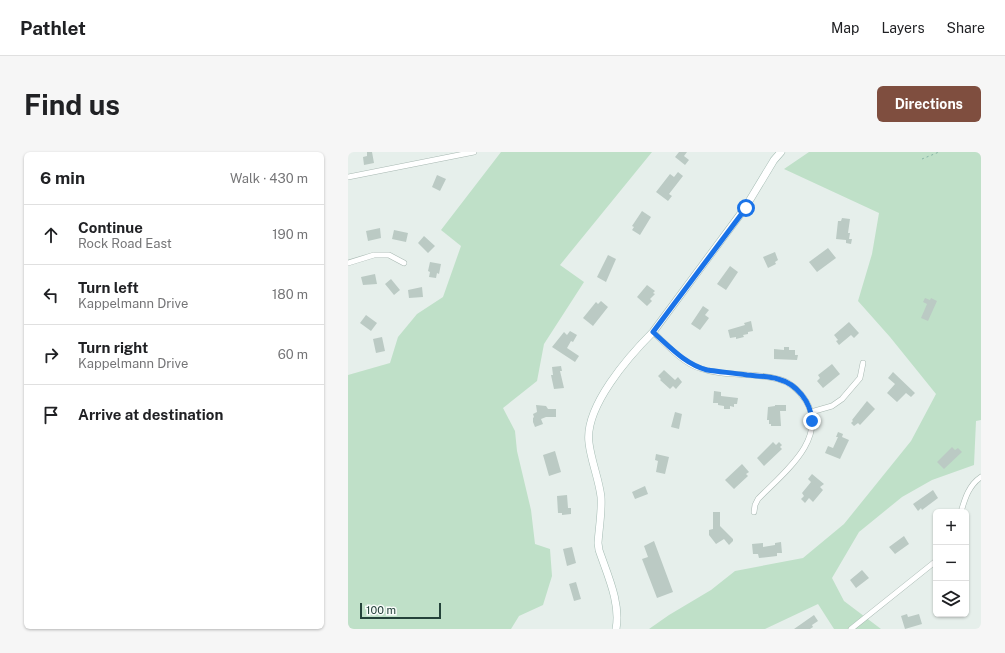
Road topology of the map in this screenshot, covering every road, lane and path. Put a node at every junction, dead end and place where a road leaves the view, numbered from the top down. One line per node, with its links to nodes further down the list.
1 (445, 152): 5 (street)
2 (474, 152): 5 (street)
3 (781, 152): 10 (street)
4 (939, 152): 6 (path)
5 (440, 159): 7 (street)
6 (922, 159)
7 (348, 177)
8 (348, 263): 9 (street)
9 (404, 263)
10 (653, 332): 12 (street); 17 (street)
11 (863, 364): 12 (street)
12 (811, 412): 15 (street)
13 (981, 477): 14 (street)
14 (962, 509)
15 (754, 512)
16 (933, 563): 18 (street)
17 (616, 629)
18 (851, 629)

